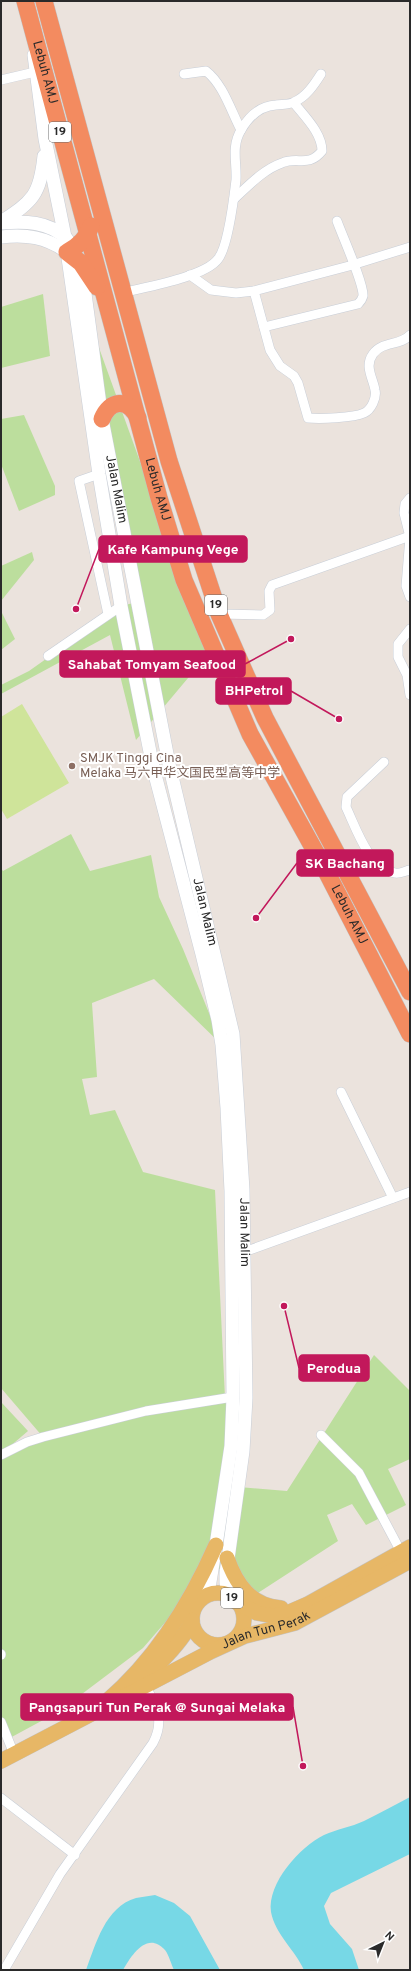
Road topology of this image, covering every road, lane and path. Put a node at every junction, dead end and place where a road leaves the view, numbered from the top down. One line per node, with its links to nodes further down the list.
1 (25, 1): 3 (highway, Lebuh AMJ / 19)
2 (44, 1): 11 (highway, Lebuh AMJ / 19)
3 (32, 29): 4 (main road, Jalan Malim / 19); 15 (highway, Lebuh AMJ / 19)
4 (35, 72): 7 (street); 10 (main road, Jalan Malim / 19)
5 (184, 74): 9 (street)
6 (321, 74): 8 (street)
7 (1, 80)
8 (294, 103): 9 (street); 12 (street)
9 (241, 130): 12 (street)
10 (45, 139): 14 (main road); 18 (main road, Jalan Malim / 19)
11 (95, 188): 15 (highway); 22 (highway, Lebuh AMJ / 19)
12 (234, 199): 20 (street)
13 (337, 221): 19 (street)
14 (1, 222): 18 (main road)
15 (88, 234): 18 (highway); 25 (highway, Lebuh AMJ / 19)
16 (1, 237): 18 (main road)
17 (410, 247): 19 (street)
18 (72, 250): 25 (highway); 27 (main road, Jalan Malim / 19); 28 (main road, Jalan Malim / 19)
19 (353, 265): 21 (street); 23 (street)
20 (190, 276): 21 (street); 22 (street)
21 (254, 291): 23 (street)
22 (122, 293): 34 (highway, Lebuh AMJ / 19)
23 (264, 327): 24 (street)
24 (410, 335)
25 (117, 344): 26 (highway, Lebuh AMJ / 19)
26 (138, 418): 27 (highway); 43 (highway, Lebuh AMJ / 19)
27 (102, 419): 47 (main road, Jalan Malim / 19)
28 (99, 474): 32 (main road, Jalan Malim / 19); 33 (street)
29 (410, 498): 30 (street)
30 (410, 536): 31 (street); 34 (street)
31 (410, 597)
32 (121, 606): 33 (street); 48 (main road, Jalan Malim / 19)
33 (108, 614): 36 (street)
34 (219, 614): 41 (highway, Lebuh AMJ / 19)
35 (410, 629): 37 (street)
36 (48, 656)
37 (410, 695)
38 (384, 762): 39 (street)
39 (372, 859): 40 (street); 41 (street)
40 (410, 870)
41 (348, 873): 42 (highway, Lebuh AMJ / 19)
42 (410, 992)
43 (410, 1034)
44 (341, 1092): 46 (street)
45 (410, 1192): 46 (street)
46 (393, 1198): 47 (street)
47 (244, 1252): 53 (main road, Jalan Malim / 19)
48 (233, 1397): 50 (street); 51 (main road, Jalan Malim / 19)
49 (320, 1435): 52 (street)
50 (1, 1455)
51 (216, 1546): 54 (main road, Jalan Malim / 19); 61 (main road)
52 (407, 1553): 56 (main road, Jalan Tun Perak); 58 (main road, Jalan Tun Perak)
53 (227, 1558): 55 (main road, Jalan Malim / 19); 56 (main road)
54 (202, 1599): 55 (main road, 19); 57 (main road, 19)
55 (234, 1600): 56 (main road, Jalan Tun Perak); 58 (main road, 19)
56 (308, 1604)
57 (192, 1620): 58 (main road); 60 (main road, Jalan Tun Perak / 19)
58 (232, 1641): 59 (main road, Jalan Tun Perak / 19)
59 (146, 1686): 60 (main road, Jalan Tun Perak / 19); 66 (street)
60 (122, 1698): 61 (main road, Jalan Tun Perak / 19)
61 (89, 1716): 63 (main road, Jalan Tun Perak / 19)
62 (1, 1722): 63 (street)
63 (14, 1754): 64 (main road, Jalan Tun Perak / 19)
64 (1, 1761)
65 (1, 1798): 66 (street)
66 (74, 1855): 67 (street)
67 (4, 1970)

